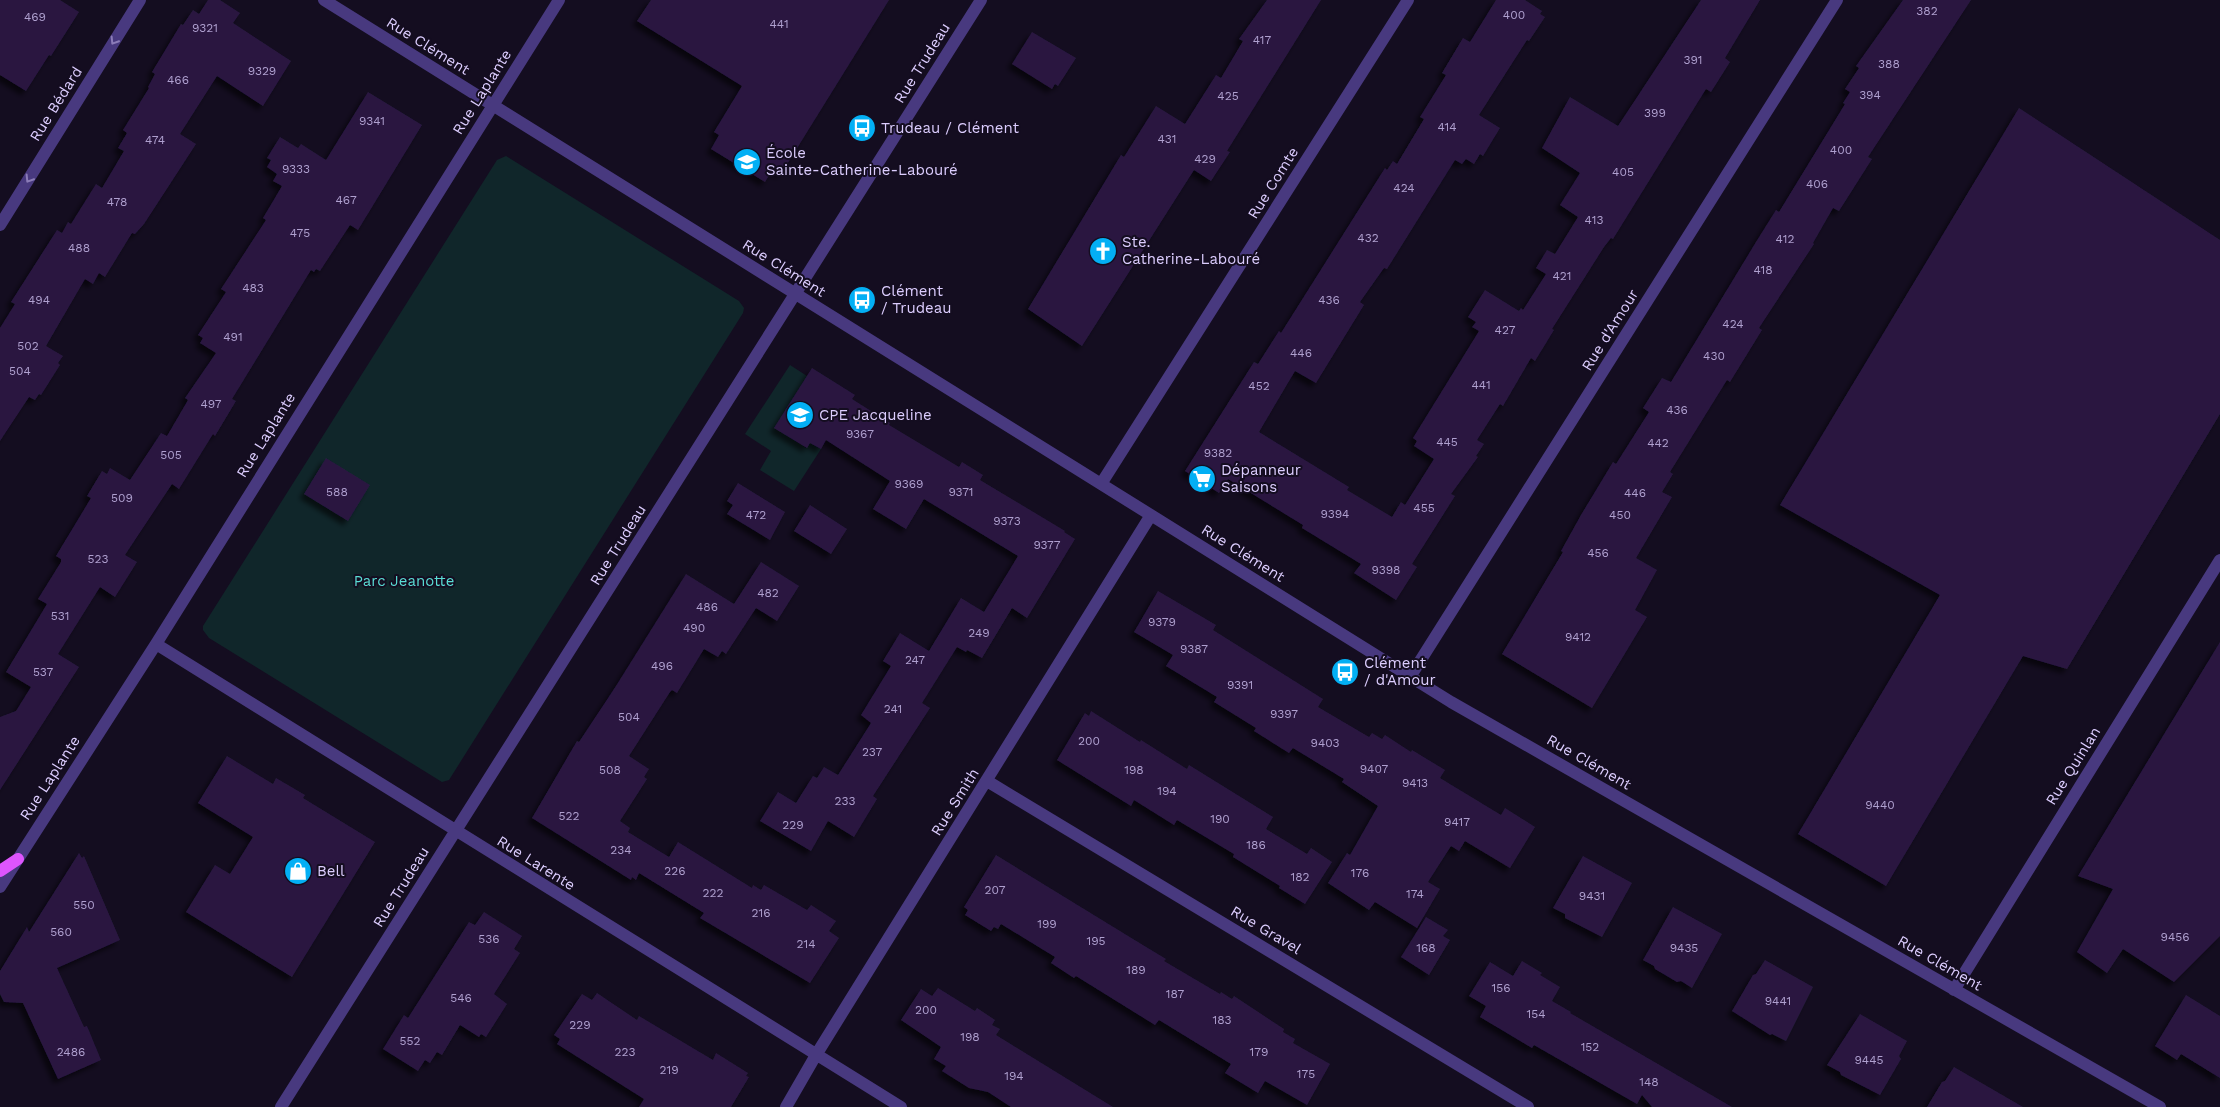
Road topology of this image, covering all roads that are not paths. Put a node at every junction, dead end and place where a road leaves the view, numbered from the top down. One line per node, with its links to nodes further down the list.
1 (140, 0): 8 (street, Rue Bédard, one-way to 8)
2 (324, 0): 7 (street, Rue Clément)
3 (559, 0): 7 (street, Rue Laplante)
4 (981, 0): 9 (street, Rue Trudeau)
5 (1408, 0): 10 (street, Rue Comte)
6 (1837, 0): 14 (street, Rue d'Amour)
7 (492, 105): 9 (street, Rue Clément); 13 (street, Rue Laplante)
8 (0, 226)
9 (795, 294): 10 (street, Rue Clément); 16 (street, Rue Trudeau)
10 (1101, 484): 11 (street, Rue Clément)
11 (1151, 515): 14 (street, Rue Clément); 15 (street, Rue Smith)
12 (2220, 560): 20 (street, Rue Quinlan)
13 (156, 644): 16 (street, Rue Larente); 17 (street, Rue Laplante)
14 (1410, 677): 20 (street, Rue Clément)
15 (987, 781): 21 (street, Rue Smith); 25 (street, Rue Gravel)
16 (456, 832): 21 (street, Rue Larente); 22 (street, Rue Trudeau)
17 (18, 859): 18 (main road); 19 (street, Rue Laplante)
18 (0, 871)
19 (0, 887)
20 (1954, 990): 26 (street, Rue Clément)
21 (816, 1055): 23 (street, Rue Smith); 24 (street, Rue Larente)
22 (281, 1107)
23 (786, 1107)
24 (901, 1107)
25 (1528, 1107)
26 (2160, 1107)

